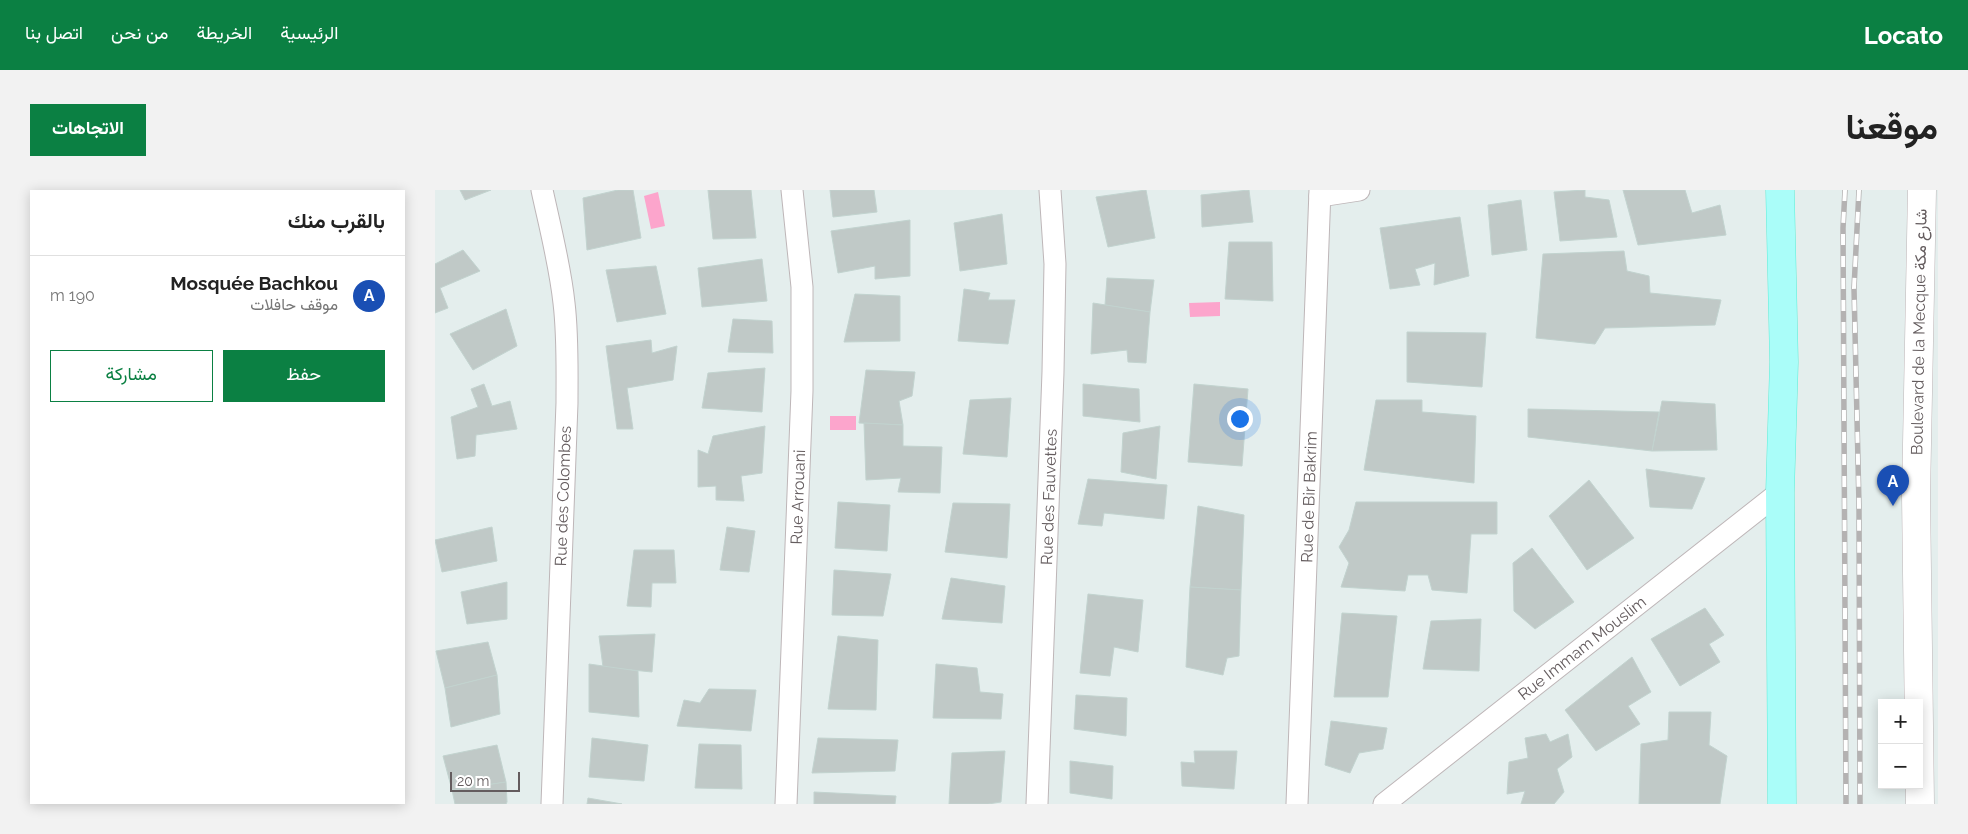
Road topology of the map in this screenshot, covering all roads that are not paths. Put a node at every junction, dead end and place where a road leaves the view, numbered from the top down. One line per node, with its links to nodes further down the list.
1 (542, 190): 9 (street, Rue des Colombes)
2 (792, 190): 10 (street, Rue Arrouani)
3 (1050, 190): 11 (street, Rue des Fauvettes)
4 (1359, 190): 7 (street)
5 (1779, 190): 8 (main road)
6 (1922, 190): 15 (main road, Boulevard de la Mecque شارع مكة)
7 (1320, 193): 12 (street, Rue de Bir Bakrim)
8 (1781, 492): 13 (street, Rue Immam Mouslim); 14 (main road)
9 (551, 804)
10 (786, 804)
11 (1037, 804)
12 (1297, 804)
13 (1384, 804)
14 (1782, 804)
15 (1920, 804)

